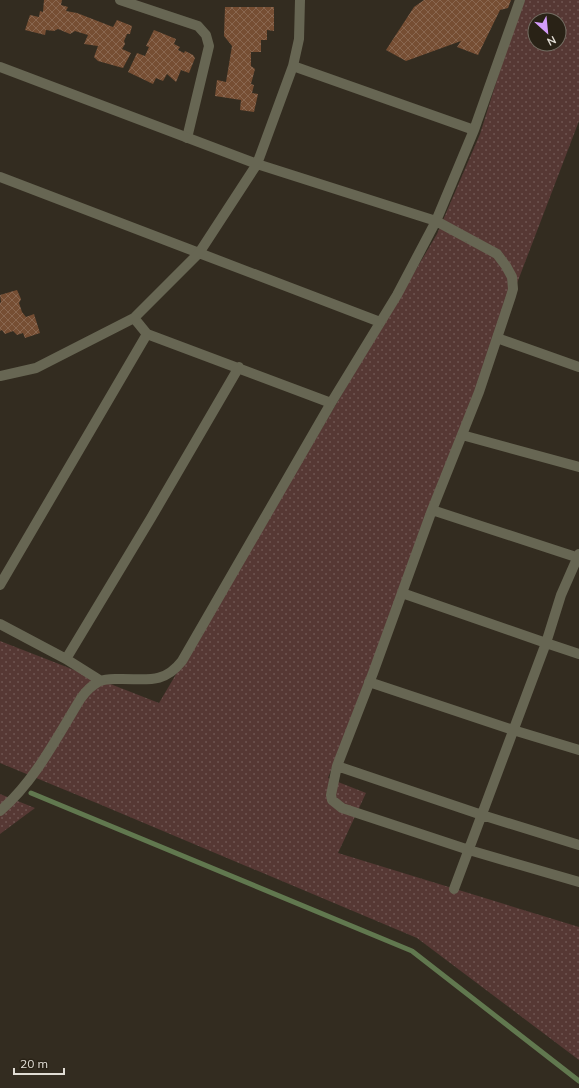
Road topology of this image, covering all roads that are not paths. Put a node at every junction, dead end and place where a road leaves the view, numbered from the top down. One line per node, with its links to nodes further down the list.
1 (120, 0): 7 (street)
2 (300, 0): 4 (street)
3 (520, 0): 6 (street)
4 (293, 66): 6 (street); 8 (street)
5 (0, 67): 7 (street)
6 (474, 130): 10 (street)
7 (187, 138): 8 (street)
8 (257, 164): 10 (street); 11 (street)
9 (0, 176): 11 (street)
10 (436, 220): 13 (street); 15 (street)
11 (199, 253): 12 (street); 13 (street)
12 (134, 318): 14 (street); 18 (street)
13 (380, 322): 19 (street)
14 (147, 334): 16 (street); 24 (street)
15 (497, 338): 17 (street); 20 (street)
16 (239, 367): 19 (street); 29 (street)
17 (579, 367)
18 (0, 376)
19 (331, 403): 30 (street)
20 (462, 435): 21 (street); 22 (street)
21 (579, 467)
22 (432, 510): 23 (street); 25 (street)
23 (579, 557): 27 (street)
24 (0, 585)
25 (402, 593): 27 (street); 31 (street)
26 (0, 624): 29 (street)
27 (546, 643): 28 (street); 32 (street)
28 (579, 654)
29 (66, 660): 30 (street)
30 (101, 681): 35 (street)
31 (369, 682): 32 (street); 34 (street)
32 (514, 730): 33 (street); 36 (street)
33 (579, 750)
34 (337, 766): 36 (street); 38 (street)
35 (0, 811)
36 (482, 815): 37 (street); 38 (street)
37 (579, 845)
38 (469, 850): 39 (street); 40 (street)
39 (579, 882)
40 (454, 889)

